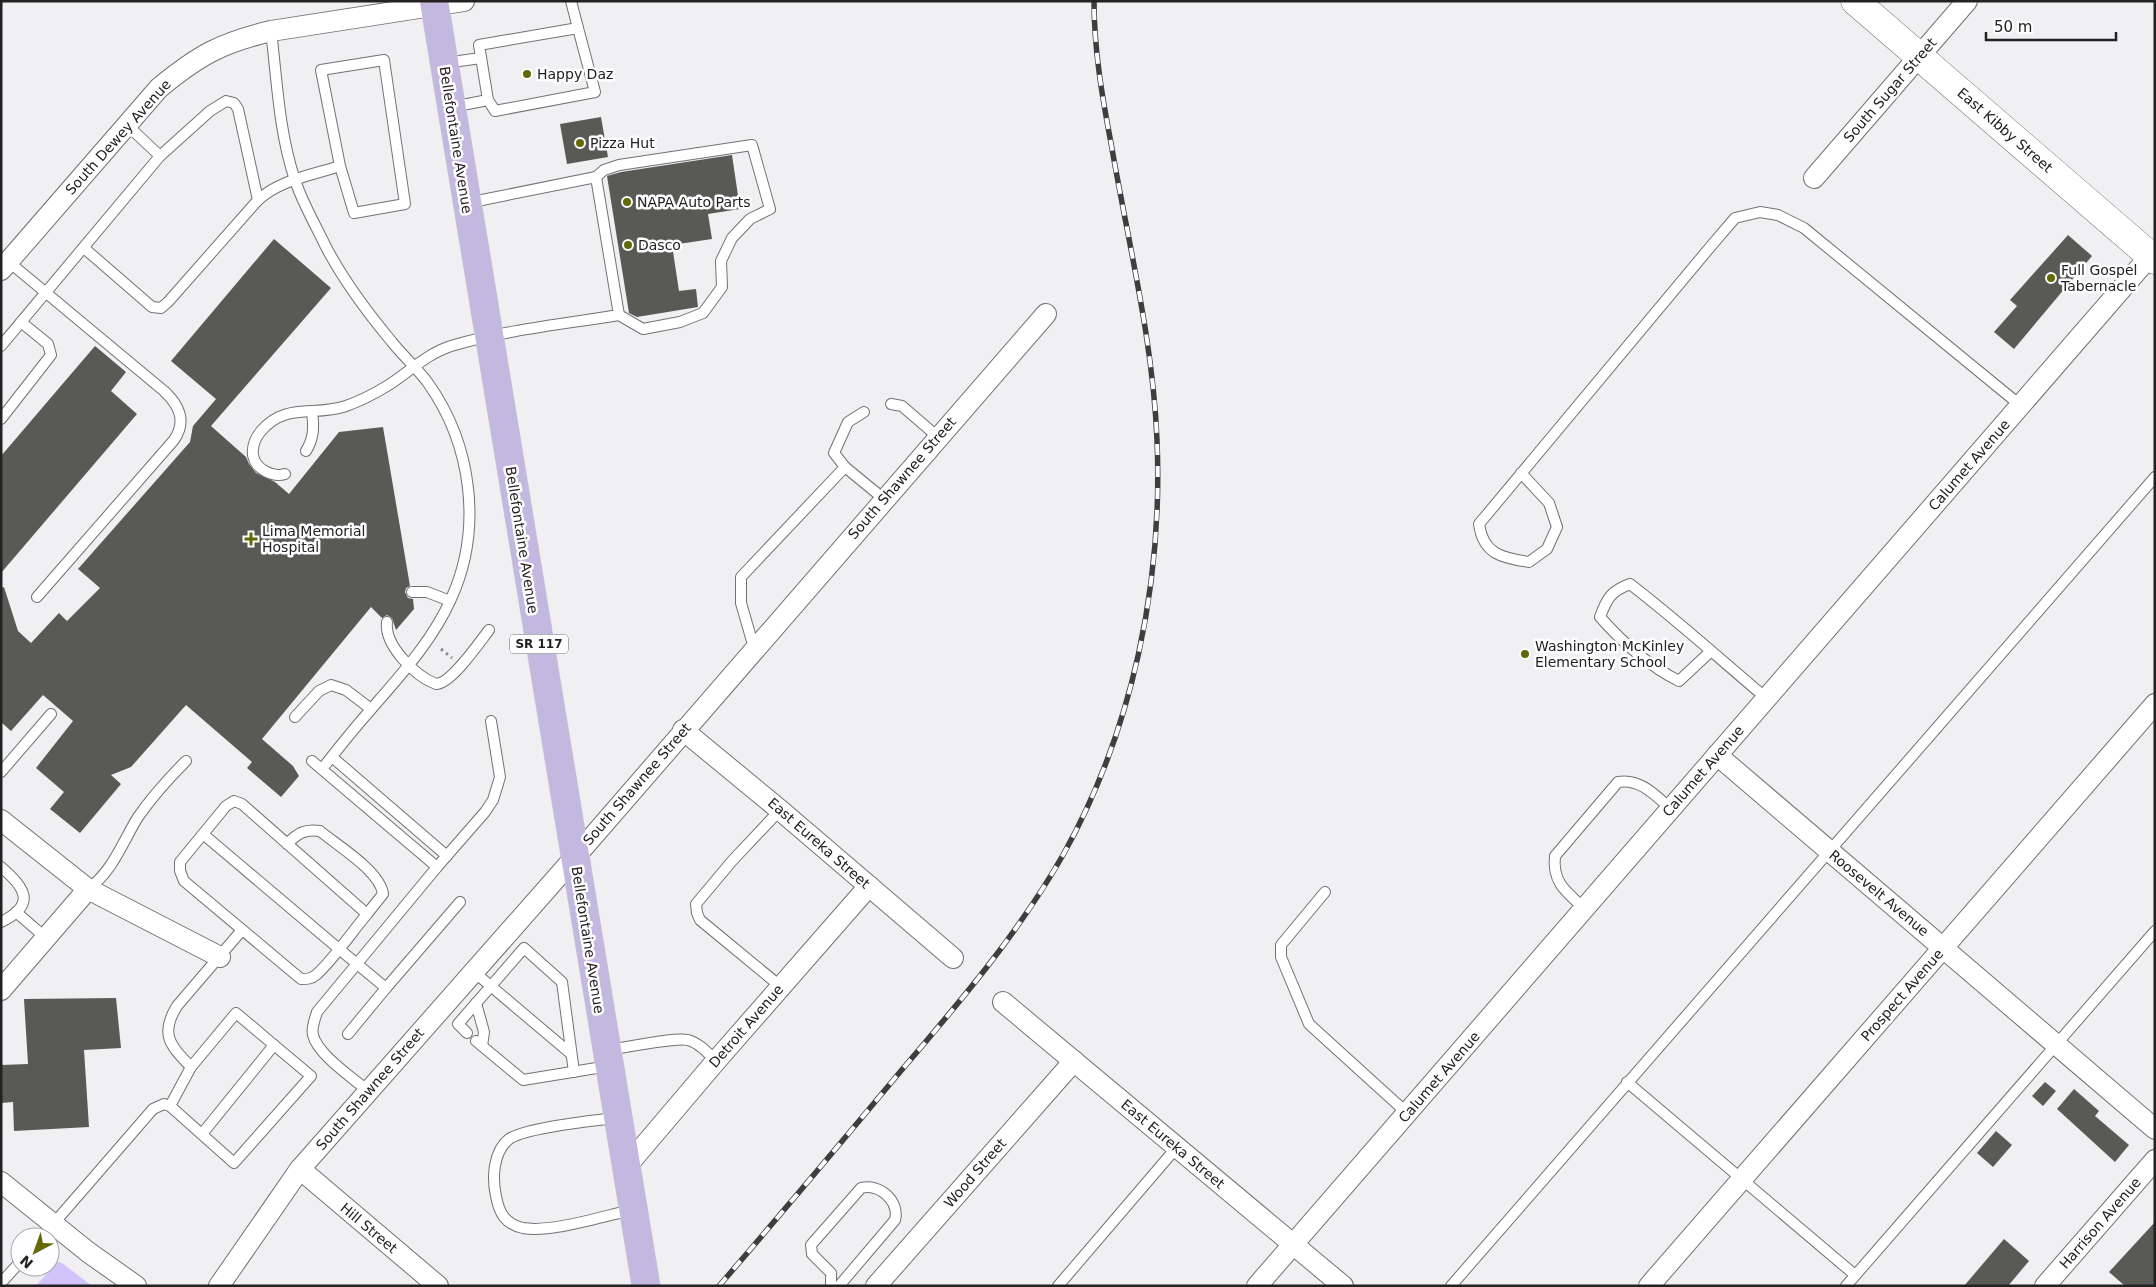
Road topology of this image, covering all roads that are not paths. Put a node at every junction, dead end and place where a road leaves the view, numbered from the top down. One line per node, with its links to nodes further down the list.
1 (464, 1): 5 (street, South Dewey Avenue)
2 (571, 1): 6 (lane)
3 (1855, 1): 8 (street, East Kibby Street)
4 (1967, 1): 8 (street, South Sugar Street)
5 (434, 4): 7 (street, South Dewey Avenue); 10 (main road, Bellefontaine Avenue / SR 117)
6 (578, 28): 9 (lane); 11 (lane)
7 (271, 31): 13 (street, South Dewey Avenue); 18 (lane)
8 (1920, 56): 17 (street, South Sugar Street); 22 (street, East Kibby Street)
9 (481, 58): 10 (lane); 11 (lane)
10 (444, 63): 12 (main road, Bellefontaine Avenue / SR 117)
11 (488, 100): 12 (lane)
12 (451, 108): 20 (main road, Bellefontaine Avenue / SR 117)
13 (126, 124): 14 (lane); 23 (street, South Dewey Avenue)
14 (160, 156): 19 (lane); 21 (lane)
15 (340, 166): 15 (lane); 18 (lane)
16 (596, 176): 20 (lane); 26 (lane); 26 (lane)
17 (1814, 178)
18 (295, 180): 19 (lane); 30 (lane)
19 (258, 200): 21 (lane)
20 (466, 204): 28 (main road, Bellefontaine Avenue / SR 117)
21 (84, 248): 24 (lane)
22 (2152, 258): 32 (street, Calumet Avenue)
23 (5, 266): 24 (lane)
24 (46, 292): 27 (lane); 44 (lane)
25 (1046, 314): 36 (street, South Shawnee Street)
26 (619, 315): 28 (lane)
27 (21, 322): 29 (lane); 35 (lane)
28 (488, 337): 30 (lane); 71 (main road, Bellefontaine Avenue / SR 117)
29 (1, 346)
30 (413, 367): 33 (lane); 45 (lane)
31 (891, 404): 36 (lane)
32 (2020, 405): 39 (lane); 51 (street, Calumet Avenue)
33 (312, 412): 37 (lane); 40 (lane)
34 (864, 412): 38 (lane)
35 (1, 419)
36 (938, 437): 42 (street, South Shawnee Street)
37 (306, 451)
38 (846, 467): 42 (lane); 48 (lane)
39 (1522, 473): 39 (lane)
40 (285, 474)
41 (2155, 477): 69 (lane)
42 (884, 499): 48 (street, South Shawnee Street)
43 (412, 592): 45 (lane)
44 (37, 597)
45 (450, 601): 50 (lane)
46 (387, 622): 50 (lane)
47 (489, 630): 50 (lane)
48 (754, 648): 57 (street, South Shawnee Street)
49 (1710, 650): 49 (lane); 51 (lane)
50 (409, 664): 53 (lane)
51 (1766, 698): 58 (street, Calumet Avenue)
52 (2155, 704): 85 (street, Prospect Avenue)
53 (371, 709): 55 (lane); 59 (lane)
54 (51, 714): 62 (lane)
55 (296, 717)
56 (491, 721): 70 (lane)
57 (683, 730): 65 (street, East Eureka Street); 71 (street, South Shawnee Street)
58 (1717, 755): 64 (street, Calumet Avenue); 69 (street, Roosevelt Avenue)
59 (332, 757): 63 (lane); 70 (lane)
60 (312, 761): 63 (lane)
61 (186, 762): 75 (lane)
62 (2, 769)
63 (322, 769): 73 (lane)
64 (1671, 809): 78 (street, Calumet Avenue); 78 (lane)
65 (780, 810): 74 (street, East Eureka Street); 92 (lane)
66 (1, 820): 75 (street)
67 (203, 834): 68 (lane); 82 (lane); 86 (lane)
68 (287, 844): 80 (lane); 80 (lane)
69 (1829, 851): 85 (street, Roosevelt Avenue); 107 (lane)
70 (447, 856): 73 (lane)
71 (575, 857): 90 (street, South Shawnee Street); 102 (main road, Bellefontaine Avenue / SR 117)
72 (1, 867): 79 (lane)
73 (437, 867): 89 (lane)
74 (869, 886): 88 (street, East Eureka Street); 92 (street, Detroit Avenue)
75 (88, 889): 84 (street); 87 (street)
76 (1325, 892): 110 (lane)
77 (460, 902): 93 (lane)
78 (1584, 908): 110 (street, Calumet Avenue)
79 (16, 912): 81 (lane); 84 (lane)
80 (368, 914): 86 (lane)
81 (1, 922)
82 (242, 930): 86 (lane); 87 (lane)
83 (2155, 931): 99 (lane)
84 (46, 938): 94 (street)
85 (1943, 948): 99 (street, Roosevelt Avenue); 118 (street, Prospect Avenue)
86 (339, 949): 89 (lane)
87 (220, 956): 105 (lane)
88 (953, 958)
89 (357, 964): 93 (lane); 108 (lane)
90 (473, 971): 91 (lane); 108 (street, South Shawnee Street)
91 (491, 986): 96 (lane); 101 (lane); 101 (lane)
92 (780, 986): 103 (street, Detroit Avenue)
93 (386, 988): 98 (lane)
94 (1, 990)
95 (1003, 1002): 104 (street, East Eureka Street)
96 (476, 1003): 97 (lane); 106 (lane)
97 (467, 1033)
98 (348, 1034)
99 (2056, 1044): 112 (street, Roosevelt Avenue); 126 (lane)
100 (274, 1045): 105 (lane); 113 (lane); 113 (lane)
101 (570, 1053): 106 (lane)
102 (608, 1058): 103 (lane); 106 (lane); 111 (main road, Bellefontaine Avenue / SR 117)
103 (716, 1061): 116 (street, Detroit Avenue)
104 (1074, 1061): 114 (street, East Eureka Street); 134 (street, Wood Street)
105 (191, 1067): 109 (lane)
106 (574, 1072)
107 (1627, 1082): 118 (lane); 138 (lane)
108 (368, 1091): 117 (street, South Shawnee Street)
109 (170, 1106): 113 (lane); 122 (lane)
110 (1407, 1113): 124 (street, Calumet Avenue)
111 (618, 1118): 116 (main road, Bellefontaine Avenue / SR 117); 120 (lane)
112 (2155, 1129)
113 (202, 1134)
114 (1177, 1147): 124 (street, East Eureka Street); 135 (lane)
115 (2153, 1165): 141 (street, Harrison Avenue)
116 (626, 1167): 120 (main road, Bellefontaine Avenue / SR 117)
117 (300, 1170): 129 (street, South Shawnee Street); 130 (street, Hill Street)
118 (1742, 1179): 126 (lane); 139 (street, Prospect Avenue)
119 (1, 1182): 121 (street)
120 (633, 1210): 131 (main road, Bellefontaine Avenue / SR 117)
121 (43, 1227)
122 (50, 1227)
123 (60, 1239): 128 (street)
124 (1294, 1245): 136 (street, Calumet Avenue); 137 (street, East Eureka Street)
125 (10, 1273): 127 (lane)
126 (1855, 1275): 140 (lane)
127 (1, 1283)
128 (136, 1286)
129 (219, 1286)
130 (438, 1286)
131 (646, 1286)
132 (831, 1286): 133 (lane)
133 (839, 1286)
134 (876, 1286)
135 (1058, 1286)
136 (1257, 1286)
137 (1343, 1286)
138 (1451, 1286)
139 (1649, 1286)
140 (1846, 1286)
141 (2045, 1286)

